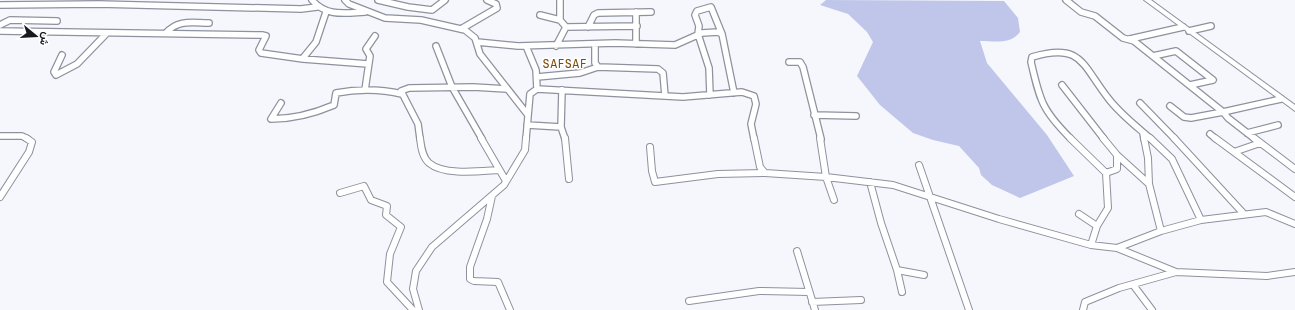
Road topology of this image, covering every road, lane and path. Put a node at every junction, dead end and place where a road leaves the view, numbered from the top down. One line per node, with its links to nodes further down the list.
1 (6, 0): 10 (street)
2 (312, 0): 11 (street)
3 (345, 0): 14 (street)
4 (378, 0): 12 (street)
5 (445, 0): 12 (street)
6 (487, 0): 27 (street)
7 (560, 0): 19 (street)
8 (1066, 0): 35 (street)
9 (1147, 0): 28 (main road)
10 (0, 5): 11 (street)
11 (317, 7): 13 (street)
12 (432, 10): 18 (street)
13 (326, 12): 14 (street); 44 (street)
14 (370, 12): 18 (street)
15 (636, 12): 16 (street); 23 (street); 25 (street)
16 (651, 12)
17 (540, 15): 19 (street)
18 (421, 20): 27 (street)
19 (560, 20): 26 (street)
20 (57, 21): 22 (street)
21 (209, 23): 31 (street)
22 (0, 25)
23 (637, 26): 25 (street); 38 (street)
24 (1211, 26): 28 (street)
25 (588, 27): 26 (street)
26 (566, 28): 41 (street)
27 (461, 29): 36 (street)
28 (1186, 29): 35 (street); 60 (main road)
29 (0, 31): 30 (street)
30 (107, 33): 31 (street); 42 (street)
31 (166, 33): 44 (street)
32 (698, 34): 33 (street); 33 (street); 38 (street); 58 (street)
33 (722, 34): 56 (street)
34 (375, 36): 46 (street)
35 (1128, 39): 43 (street)
36 (477, 42): 40 (street); 52 (street)
37 (595, 44): 38 (street); 41 (street); 47 (street)
38 (636, 44)
39 (436, 46): 51 (street)
40 (526, 46): 41 (street); 48 (street)
41 (556, 46)
42 (62, 55)
43 (1153, 56): 50 (street); 50 (street)
44 (303, 58): 46 (street)
45 (789, 62): 67 (street)
46 (368, 64): 54 (street)
47 (598, 67): 48 (street); 59 (street)
48 (537, 77): 53 (street)
49 (1062, 85): 79 (street)
50 (1190, 85): 65 (street)
51 (452, 87): 52 (street); 57 (street); 82 (street)
52 (507, 89): 66 (street)
53 (537, 89): 55 (street); 66 (street)
54 (365, 90): 57 (street); 61 (street)
55 (562, 90): 59 (street); 71 (street)
56 (734, 93): 58 (street); 83 (street)
57 (402, 94): 82 (street)
58 (710, 95): 59 (street)
59 (665, 96)
60 (1281, 99): 64 (main road); 65 (street)
61 (281, 103)
62 (1140, 104): 97 (street)
63 (1170, 106): 65 (street)
64 (1295, 109)
65 (1223, 112): 73 (street)
66 (528, 115): 69 (street)
67 (814, 115): 68 (street); 85 (street)
68 (856, 116)
69 (527, 125): 71 (street); 87 (street)
70 (1278, 125): 73 (street)
71 (561, 127): 86 (street)
72 (1143, 133): 84 (street); 89 (street); 98 (street)
73 (1247, 133): 76 (street)
74 (1210, 134): 78 (street)
75 (0, 136): 92 (street)
76 (1260, 143): 78 (street); 81 (street)
77 (650, 147): 83 (street)
78 (1234, 152): 93 (street)
79 (1117, 155): 84 (street); 89 (street)
80 (919, 165): 94 (street)
81 (1295, 169)
82 (499, 170): 87 (street)
83 (765, 173): 85 (street)
84 (1106, 173): 100 (street)
85 (826, 176): 88 (street); 95 (street)
86 (569, 179)
87 (506, 181): 91 (street)
88 (870, 182): 94 (street); 105 (street)
89 (1149, 184): 101 (street)
90 (340, 193): 115 (street)
91 (492, 196): 116 (street); 117 (street)
92 (0, 197)
93 (1295, 197)
94 (929, 198): 102 (street); 119 (street)
95 (834, 200)
96 (1079, 214): 100 (street)
97 (1244, 214): 98 (street); 99 (street)
98 (1201, 220): 101 (street)
99 (1295, 224)
100 (1097, 226): 102 (street)
101 (1161, 231): 103 (street)
102 (1091, 245): 103 (street)
103 (1117, 248): 106 (street)
104 (797, 251): 110 (street)
105 (897, 270): 108 (street); 111 (street)
106 (1176, 272): 107 (street); 109 (street)
107 (1295, 272)
108 (924, 275)
109 (1134, 286): 120 (street); 121 (street)
110 (809, 292): 113 (street); 114 (street)
111 (902, 292)
112 (860, 300): 114 (street)
113 (689, 301)
114 (812, 302): 118 (street)
115 (413, 310)
116 (419, 310)
117 (510, 310)
118 (815, 310)
119 (969, 310)
120 (1083, 310)
121 (1152, 310)

